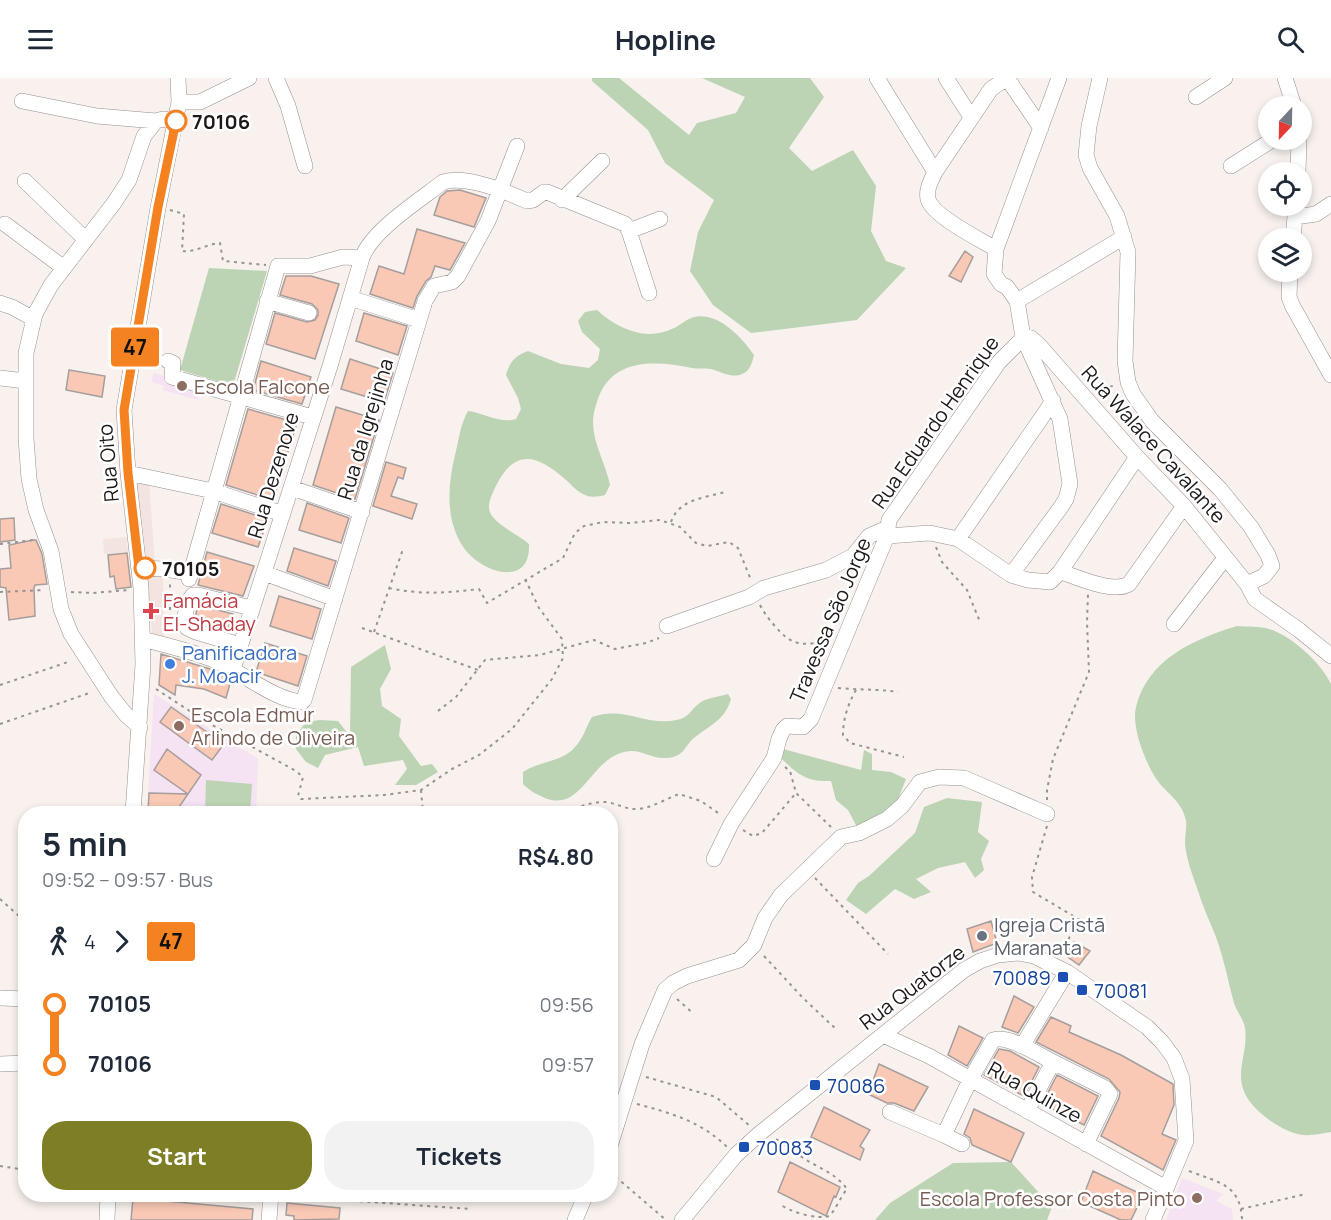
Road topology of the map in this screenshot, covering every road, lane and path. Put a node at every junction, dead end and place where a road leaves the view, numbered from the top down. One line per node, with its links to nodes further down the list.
1 (178, 78): 14 (street, Rua Oito)
2 (249, 78): 14 (street)
3 (276, 78): 22 (street)
4 (877, 78): 24 (street)
5 (946, 78): 15 (street)
6 (1007, 78): 15 (street); 18 (street)
7 (1059, 78): 18 (street)
8 (1100, 78): 34 (street)
9 (1225, 78): 12 (street)
10 (1285, 78): 11 (street)
11 (1291, 96)
12 (1196, 97)
13 (21, 101): 16 (street)
14 (180, 102): 17 (street, Rua Oito)
15 (971, 117): 24 (street)
16 (156, 121): 17 (street); 35 (street)
17 (176, 121): 50 (street, Rua Oito)
18 (1041, 128): 36 (street)
19 (517, 146): 26 (street, Rua da Igrejinha)
20 (1258, 149): 23 (street)
21 (602, 161): 27 (street)
22 (305, 166)
23 (1232, 166)
24 (935, 172): 36 (street)
25 (25, 181): 35 (street)
26 (500, 190): 27 (street); 37 (street, Rua Dezenove); 48 (street, Rua da Igrejinha)
27 (562, 200): 33 (street)
28 (1331, 204): 29 (street)
29 (1312, 213)
30 (184, 214): 38 (path)
31 (660, 219): 33 (street)
32 (5, 224): 39 (street)
33 (629, 231): 41 (street)
34 (1124, 237): 44 (street); 55 (street)
35 (85, 239): 39 (street)
36 (996, 249): 44 (street)
37 (362, 258): 38 (street); 42 (street, Rua Dezenove)
38 (278, 266): 43 (street)
39 (64, 268): 47 (street)
40 (1290, 282): 52 (street)
41 (649, 293)
42 (350, 298): 48 (street); 59 (street, Rua Dezenove)
43 (267, 301): 46 (street); 56 (street)
44 (1017, 302): 49 (street)
45 (0, 303): 47 (street)
46 (309, 313)
47 (34, 319): 54 (street)
48 (419, 320): 66 (street, Rua da Igrejinha)
49 (1024, 336): 57 (street, Rua Walace Cavalante); 58 (street); 69 (street, Rua Eduardo Henrique)
50 (133, 357): 51 (path); 61 (street, Rua Oito)
51 (168, 361): 56 (street)
52 (1331, 375)
53 (0, 378): 54 (street)
54 (25, 381): 71 (street)
55 (1128, 382): 57 (path); 83 (street)
56 (240, 396): 59 (street); 63 (street)
57 (1086, 400): 60 (street, Rua Walace Cavalante)
58 (1053, 401): 72 (street); 80 (street)
59 (312, 417): 62 (street, Rua Dezenove)
60 (1137, 457): 65 (street, Rua Walace Cavalante); 78 (street)
61 (128, 473): 63 (street); 76 (street, Rua Oito)
62 (292, 488): 66 (street); 67 (street, Rua Dezenove)
63 (213, 491): 67 (street); 77 (street)
64 (725, 492): 68 (path)
65 (1184, 506): 75 (street, Rua Walace Cavalante); 81 (street)
66 (362, 512): 89 (street, Rua da Igrejinha)
67 (283, 514): 79 (street, Rua Dezenove)
68 (671, 522): 82 (path); 88 (path)
69 (887, 532): 70 (street); 88 (street); 98 (street, Travessa São Jorge)
70 (930, 533): 72 (street); 91 (path)
71 (48, 538): 73 (path); 86 (street)
72 (958, 539): 80 (street)
73 (0, 544)
74 (403, 549): 85 (path)
75 (1225, 558): 83 (street, Rua Walace Cavalante); 92 (street)
76 (139, 568): 77 (street); 84 (street, Rua Oito)
77 (170, 570): 93 (path)
78 (1060, 572): 80 (street); 81 (street)
79 (264, 573): 89 (street); 90 (street, Rua Dezenove)
80 (1011, 575)
81 (1082, 578): 121 (path)
82 (526, 581): 85 (path); 100 (path)
83 (1247, 584): 102 (street, Rua Walace Cavalante)
84 (141, 588): 86 (path); 97 (street, Rua Oito)
85 (389, 588): 96 (path)
86 (60, 590): 87 (path); 101 (street)
87 (0, 592)
88 (755, 592): 94 (street); 98 (path)
89 (335, 599): 103 (street, Rua da Igrejinha)
90 (251, 608): 99 (street, Rua Dezenove); 99 (street)
91 (980, 622)
92 (1174, 624)
93 (170, 625)
94 (668, 626): 100 (path)
95 (362, 628): 96 (path)
96 (374, 632): 104 (path)
97 (142, 639): 103 (street); 105 (street, Rua Oito)
98 (844, 642): 106 (street, Travessa São Jorge)
99 (240, 645): 103 (street, Rua Dezenove)
100 (564, 648): 104 (path); 116 (path)
101 (85, 656): 107 (path); 108 (street)
102 (1331, 656)
103 (233, 669)
104 (478, 670): 111 (path)
105 (143, 681): 113 (street, Rua Oito); 116 (path)
106 (826, 683): 109 (path); 114 (street, Travessa São Jorge)
107 (0, 685)
108 (106, 686): 112 (path); 113 (street)
109 (856, 690): 110 (path); 115 (path)
110 (898, 692)
111 (438, 711)
112 (0, 724)
113 (140, 727): 118 (street, Rua Oito)
114 (774, 758): 117 (path); 122 (street, Travessa São Jorge)
115 (904, 758)
116 (421, 790): 119 (path)
117 (796, 793): 122 (path); 123 (path)
118 (134, 806)
119 (422, 806)
120 (582, 806): 122 (path)
121 (1047, 814): 123 (street); 130 (path)
122 (731, 824): 124 (street, Travessa São Jorge)
123 (841, 837): 125 (street)
124 (714, 859)
125 (806, 870): 128 (street); 129 (path)
126 (0, 899): 127 (path)
127 (18, 915)
128 (754, 945): 131 (street); 135 (path)
129 (888, 954)
130 (1060, 968): 136 (street, Rua Quatorze); 137 (street); 156 (street, Rua Quatorze)
131 (665, 990): 134 (path); 141 (street)
132 (0, 998): 133 (street)
133 (18, 999)
134 (694, 1014)
135 (837, 1030)
136 (883, 1035): 142 (street, Rua Quinze); 147 (street, Rua Quatorze)
137 (1022, 1046): 138 (street); 142 (street)
138 (1053, 1062): 144 (street); 150 (street)
139 (18, 1063): 140 (street)
140 (0, 1064)
141 (631, 1075): 143 (street); 147 (path)
142 (970, 1080): 144 (street, Rua Quinze); 148 (street)
143 (624, 1104): 146 (street); 151 (path)
144 (1028, 1111): 150 (street, Rua Quinze)
145 (890, 1112): 148 (street)
146 (618, 1122)
147 (761, 1132): 151 (street, Rua Quatorze); 162 (path)
148 (944, 1135): 149 (street)
149 (962, 1144)
150 (1086, 1144): 156 (street, Rua Quinze)
151 (736, 1155): 169 (street, Rua Quatorze)
152 (0, 1166): 154 (path)
153 (1183, 1168): 164 (path)
154 (18, 1169)
155 (618, 1179): 168 (path)
156 (1166, 1188): 170 (street, Rua Quatorze)
157 (1306, 1194): 164 (path)
158 (108, 1202): 165 (street)
159 (270, 1202): 166 (street)
160 (370, 1202): 163 (path)
161 (583, 1202): 167 (street)
162 (780, 1204)
163 (470, 1209)
164 (1241, 1209): 171 (path)
165 (107, 1220)
166 (269, 1220)
167 (575, 1220)
168 (666, 1220)
169 (682, 1220)
170 (1153, 1220)
171 (1242, 1220)

